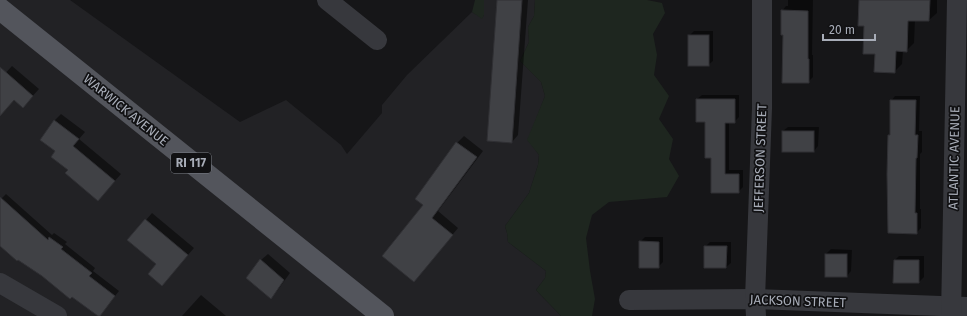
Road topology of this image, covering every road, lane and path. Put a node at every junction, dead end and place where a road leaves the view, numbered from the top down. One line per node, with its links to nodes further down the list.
1 (327, 0): 5 (street)
2 (762, 0): 8 (street, JEFFERSON STREET)
3 (957, 0): 9 (street, ATLANTIC AVENUE)
4 (3, 6): 11 (main road, WARWICK AVENUE / RI 117)
5 (377, 40)
6 (0, 282): 10 (street)
7 (629, 300): 8 (street, JACKSON STREET)
8 (756, 308): 9 (street, JACKSON STREET)
9 (957, 310)
10 (57, 316)
11 (383, 316)

